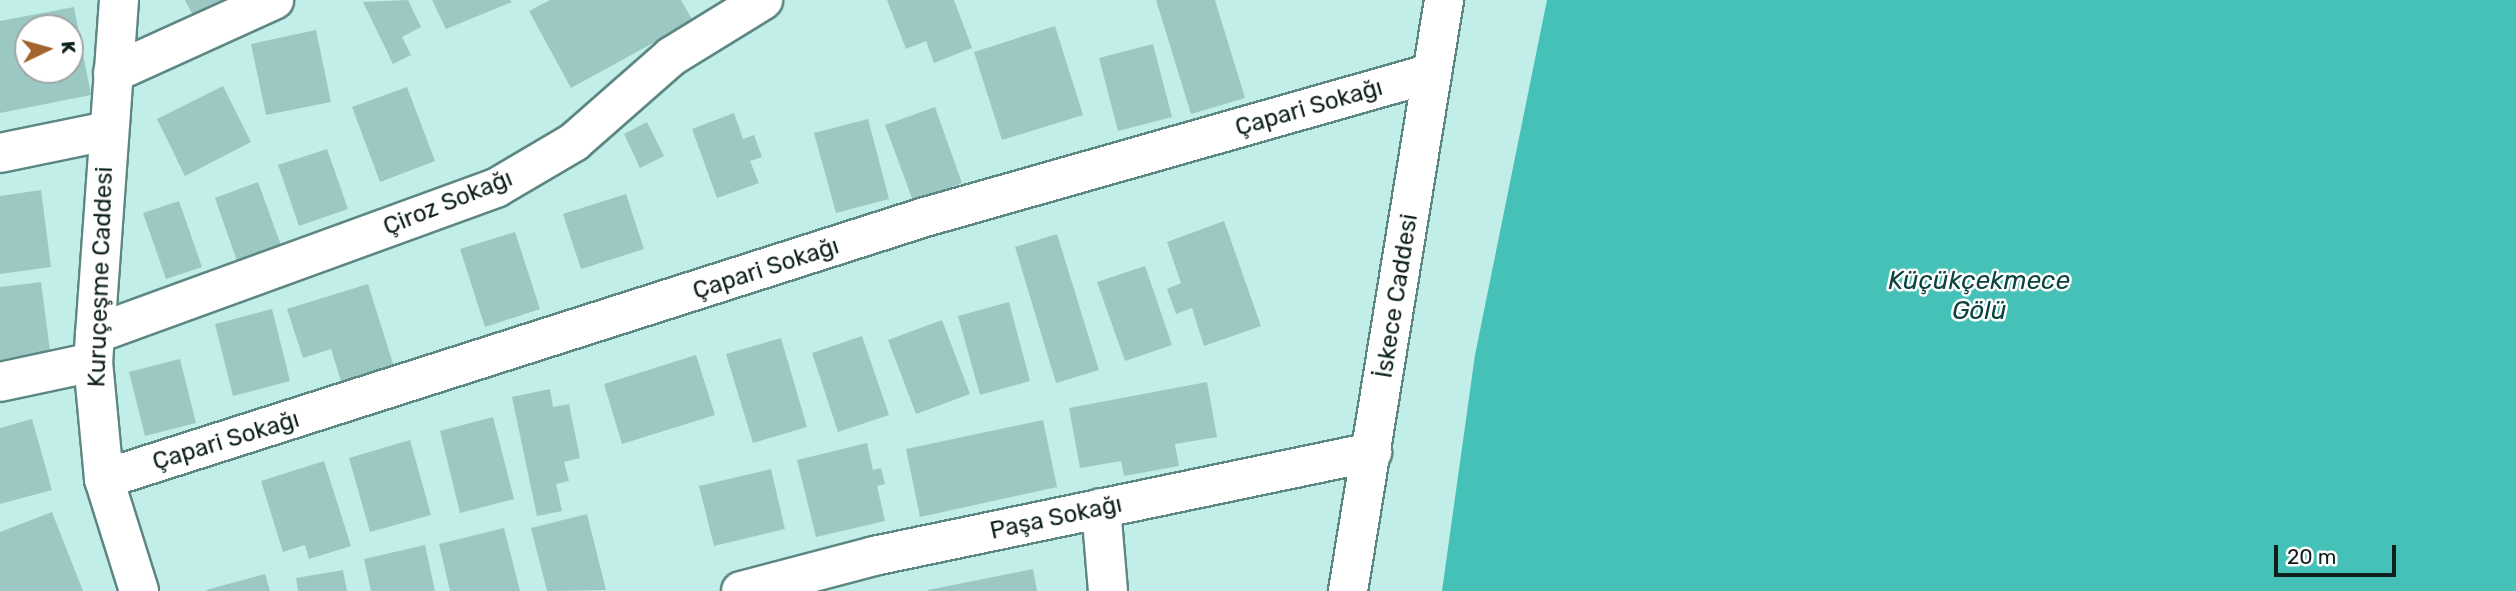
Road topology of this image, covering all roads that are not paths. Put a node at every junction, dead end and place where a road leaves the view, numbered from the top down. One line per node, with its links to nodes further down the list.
1 (119, 0): 5 (street, Kuruçeşme Caddesi)
2 (274, 0): 5 (street)
3 (763, 0): 9 (street, Çiroz Sokağı)
4 (1444, 0): 6 (street, İskece Caddesi)
5 (113, 73): 7 (street, Kuruçeşme Caddesi)
6 (1432, 73): 11 (street, İskece Caddesi); 12 (street, Çapari Sokağı)
7 (107, 131): 8 (street); 9 (street, Kuruçeşme Caddesi)
8 (0, 153)
9 (94, 348): 10 (street, Çiroz Sokağı); 12 (street, Kuruçeşme Caddesi)
10 (0, 382)
11 (1372, 452): 13 (street, Paşa Sokağı); 17 (street, İskece Caddesi)
12 (104, 479): 14 (street, Kuruçeşme Caddesi)
13 (1101, 508): 15 (street, Paşa Sokağı); 16 (street)
14 (138, 591)
15 (741, 591)
16 (1108, 591)
17 (1348, 591)

